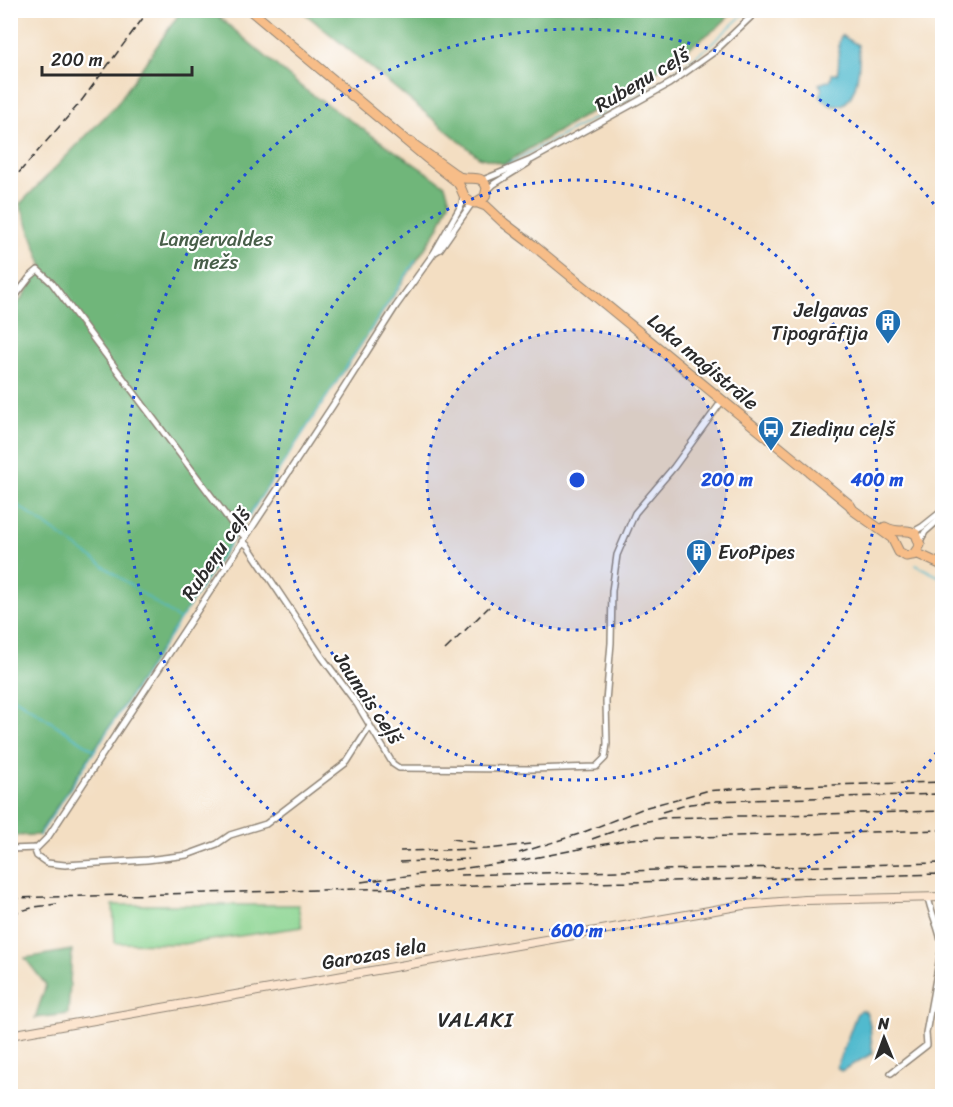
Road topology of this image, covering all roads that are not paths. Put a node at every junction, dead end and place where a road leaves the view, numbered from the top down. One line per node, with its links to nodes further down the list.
1 (250, 10): 5 (main road, Loka maģistrāle)
2 (758, 10): 6 (street, Rubeņu ceļš)
3 (933, 10): 4 (street)
4 (942, 16)
5 (410, 142): 7 (main road, Loka maģistrāle); 10 (main road, Loka maģistrāle)
6 (531, 160): 8 (street, Rubeņu ceļš); 9 (street, Rubeņu ceļš)
7 (468, 179): 8 (main road, Loka maģistrāle); 10 (main road)
8 (483, 180): 9 (main road, Loka maģistrāle)
9 (487, 193): 10 (main road); 11 (main road, Loka maģistrāle)
10 (469, 198): 11 (main road, Loka maģistrāle); 12 (street, Rubeņu ceļš); 12 (street, Rubeņu ceļš)
11 (533, 245): 14 (main road, Loka maģistrāle)
12 (434, 253): 19 (street, Rubeņu ceļš)
13 (10, 303): 19 (street, Jaunais ceļš)
14 (722, 401): 18 (main road, Loka maģistrāle); 24 (street, Jaunais ceļš)
15 (942, 511): 17 (street)
16 (942, 517): 20 (street)
17 (913, 532): 18 (main road); 20 (main road)
18 (897, 537): 21 (main road, Loka maģistrāle)
19 (244, 539): 24 (street, Jaunais ceļš); 25 (street, Rubeņu ceļš)
20 (920, 543): 21 (main road); 22 (main road)
21 (914, 554): 23 (main road, Loka maģistrāle)
22 (942, 561)
23 (942, 565)
24 (370, 726): 25 (street)
25 (34, 848): 26 (street)
26 (10, 849)
27 (927, 897): 28 (main road, Garozas iela); 29 (main road, Garozas iela); 30 (street)
28 (942, 897)
29 (10, 1035)
30 (891, 1074)

